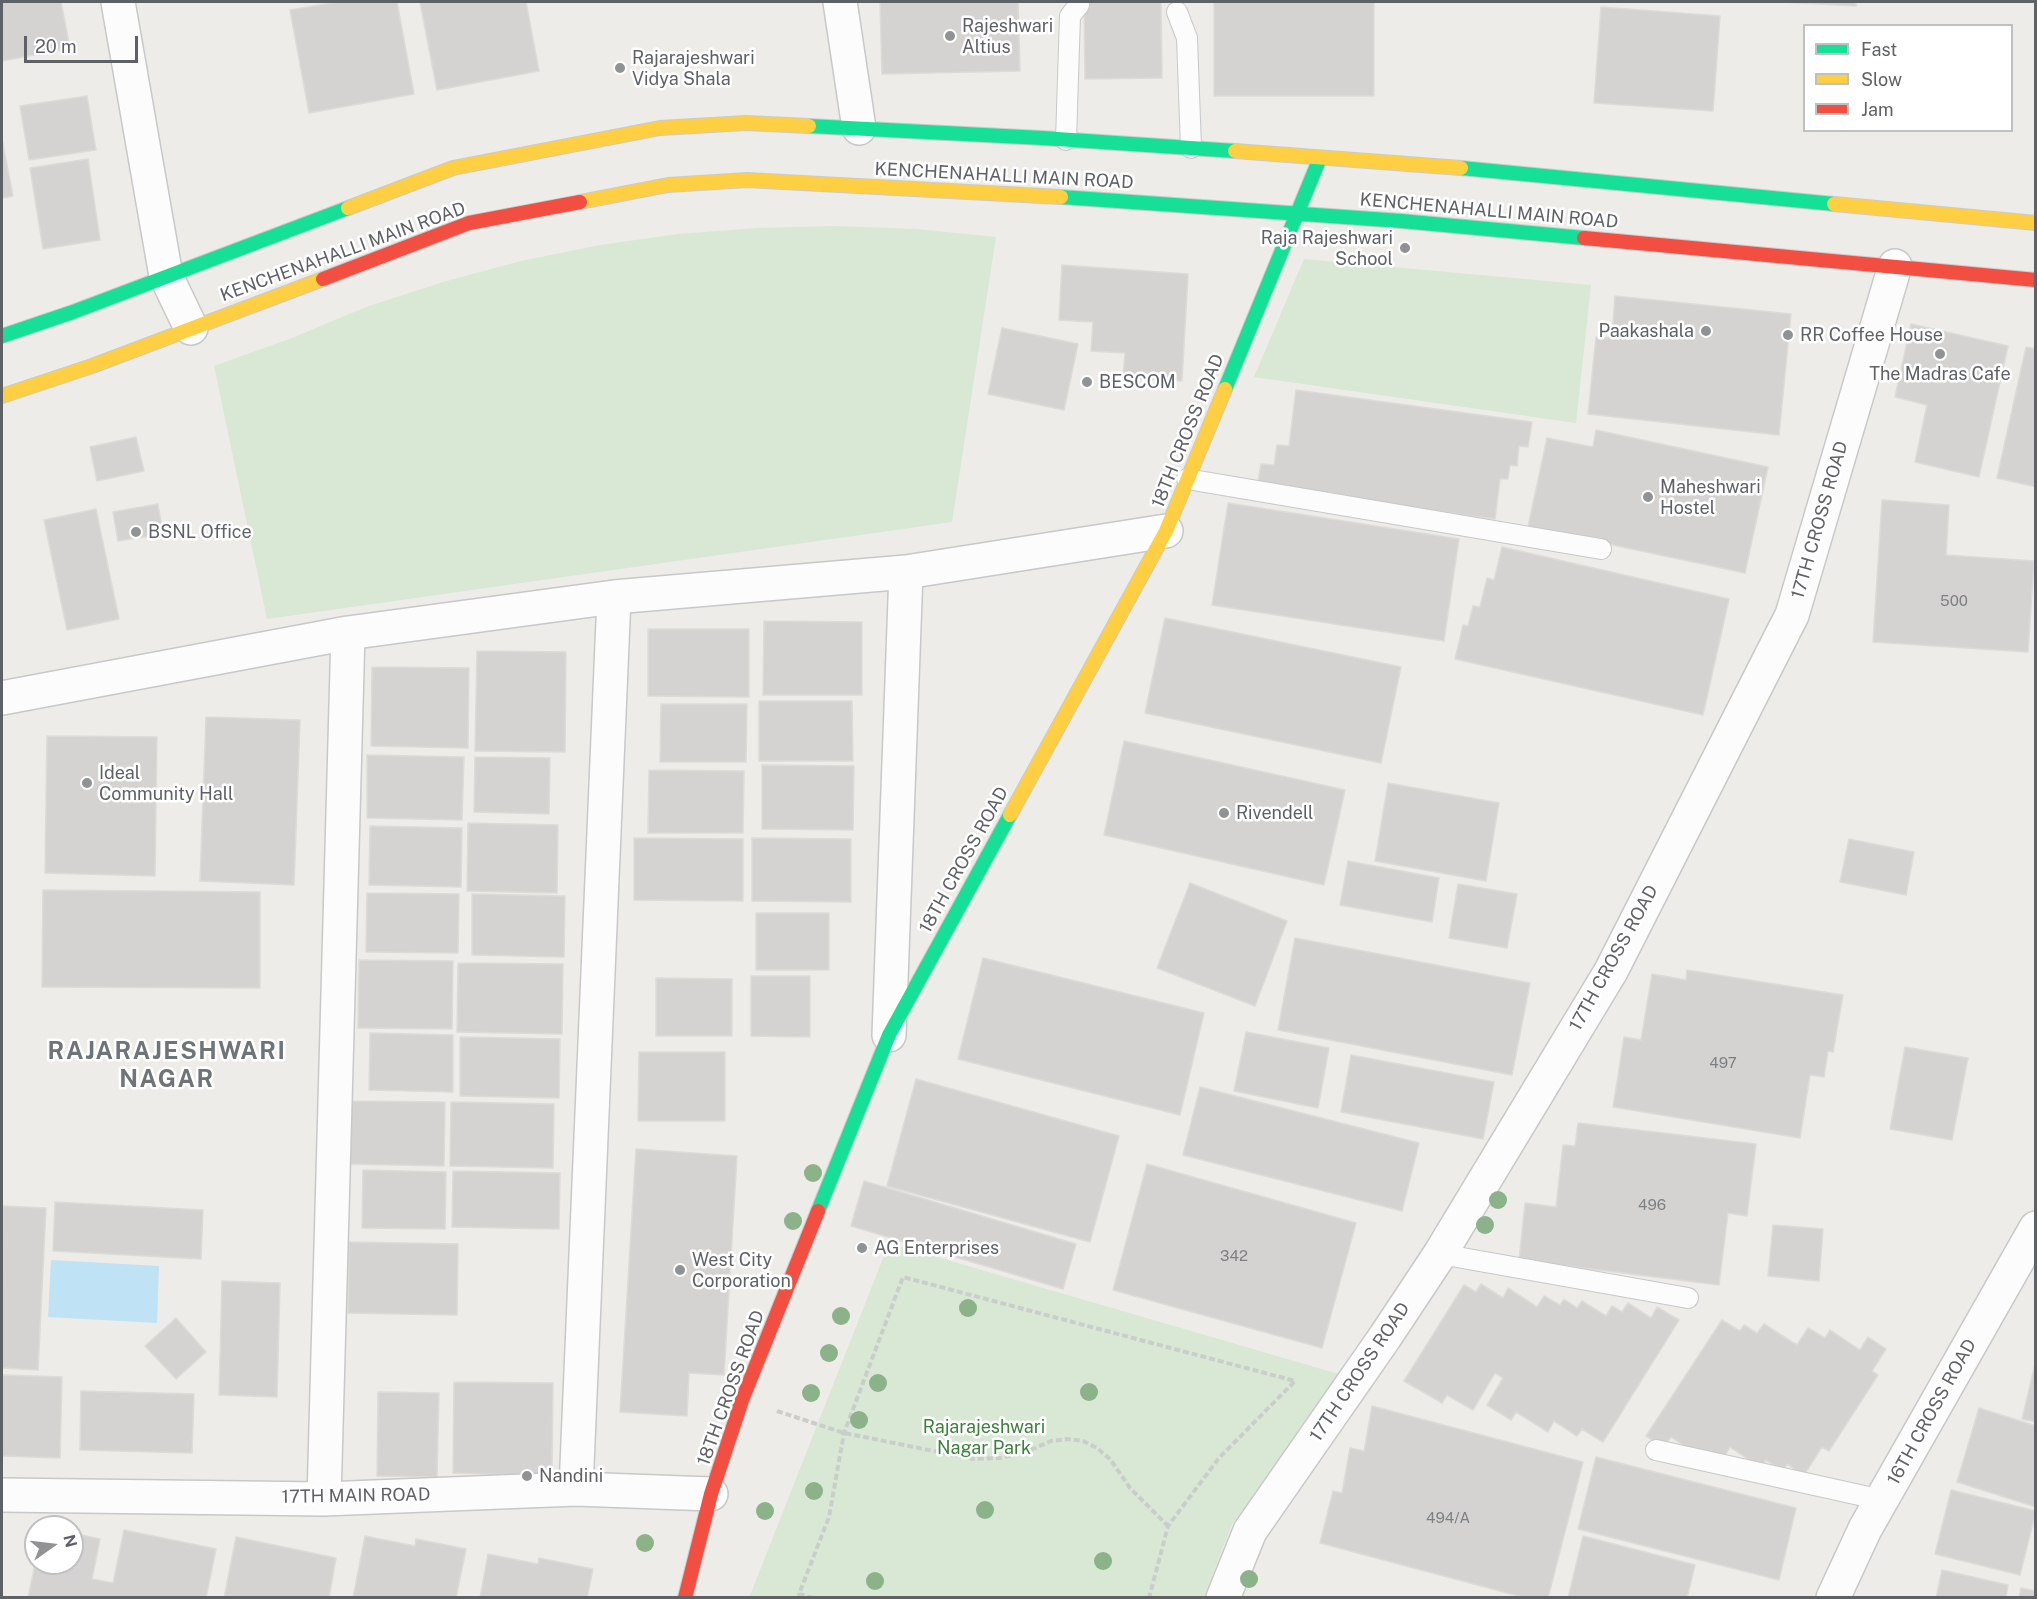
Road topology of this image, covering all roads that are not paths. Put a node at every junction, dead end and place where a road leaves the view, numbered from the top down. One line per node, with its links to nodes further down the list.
1 (118, 2): 12 (street)
2 (840, 2): 5 (street)
3 (1079, 4): 6 (lane)
4 (1177, 12): 7 (lane)
5 (860, 128): 6 (main road); 12 (main road)
6 (1065, 140): 7 (main road)
7 (1191, 148): 8 (main road)
8 (1320, 158): 9 (main road, 18TH CROSS ROAD); 10 (main road)
9 (1299, 213): 11 (main road, KENCHENAHALLI MAIN ROAD); 14 (main road, KENCHENAHALLI MAIN ROAD); 17 (main road, 18TH CROSS ROAD)
10 (2036, 223)
11 (1895, 266): 13 (main road, KENCHENAHALLI MAIN ROAD); 26 (street, 17TH CROSS ROAD)
12 (166, 276): 14 (street); 15 (main road)
13 (2036, 280)
14 (191, 328): 16 (main road, KENCHENAHALLI MAIN ROAD)
15 (2, 336)
16 (2, 396)
17 (1187, 479): 18 (main road, 18TH CROSS ROAD); 19 (lane)
18 (1166, 531): 20 (street); 24 (main road, 18TH CROSS ROAD)
19 (1601, 549)
20 (906, 572): 21 (street); 24 (street)
21 (614, 597): 22 (street); 29 (street)
22 (348, 633): 23 (street); 32 (street)
23 (2, 698)
24 (889, 1035): 30 (main road, 18TH CROSS ROAD)
25 (2036, 1228): 33 (street, 16TH CROSS ROAD)
26 (1440, 1254): 27 (lane); 35 (street, 17TH CROSS ROAD)
27 (1688, 1298)
28 (1656, 1450): 33 (lane)
29 (576, 1489): 30 (street, 17TH MAIN ROAD); 32 (street, 17TH MAIN ROAD)
30 (711, 1494): 34 (main road, 18TH CROSS ROAD)
31 (2, 1495): 32 (street, 17TH MAIN ROAD)
32 (324, 1498)
33 (1882, 1500): 36 (street, 16TH CROSS ROAD)
34 (685, 1598)
35 (1223, 1598)
36 (1833, 1598)

